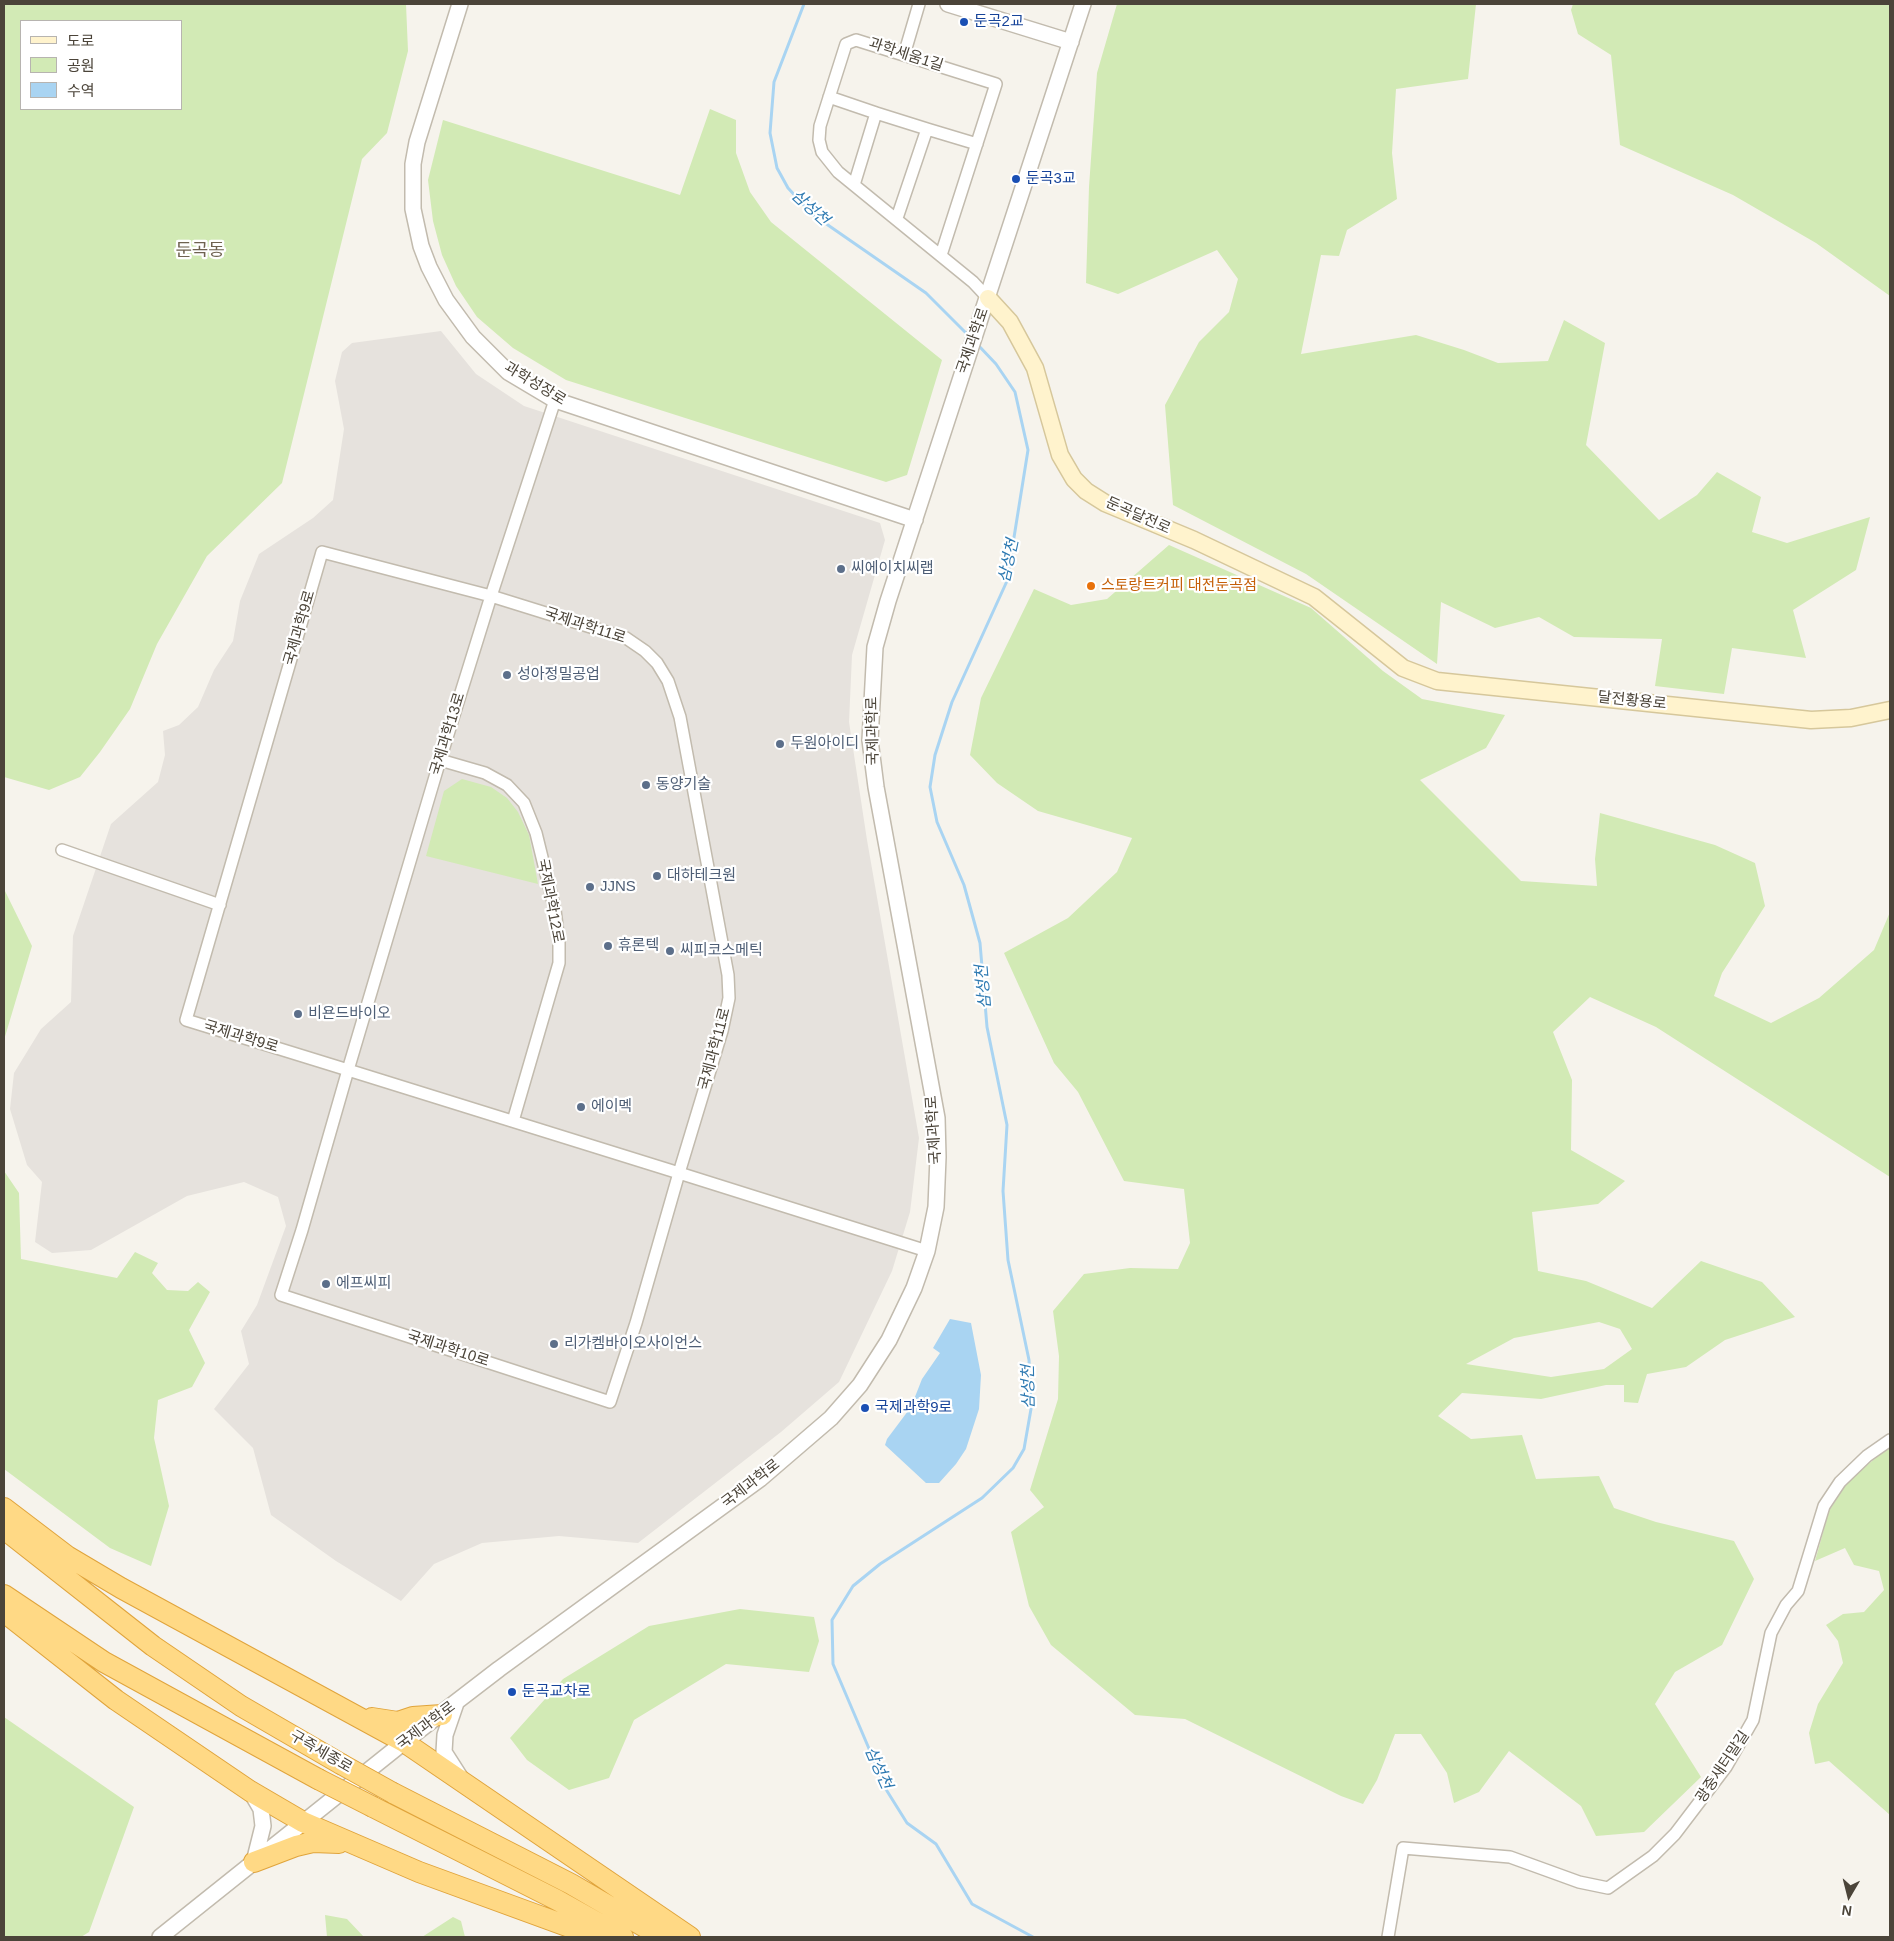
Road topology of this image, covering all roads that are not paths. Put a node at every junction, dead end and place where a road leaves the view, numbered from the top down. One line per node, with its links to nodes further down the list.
1 (460, 4): 15 (street, 과학성장로)
2 (919, 4): 6 (street)
3 (948, 4): 5 (street)
4 (1083, 4): 5 (street, 국제과학로)
5 (1071, 42): 14 (street, 국제과학로)
6 (904, 55): 7 (street, 과학세움1길); 10 (street, 과학세움1길)
7 (829, 96): 8 (street); 11 (street, 과학세움1길)
8 (876, 113): 9 (street); 11 (street)
9 (927, 129): 10 (street); 12 (street)
10 (977, 144): 13 (street, 과학세움1길)
11 (854, 185): 12 (street, 과학세움1길)
12 (897, 218): 13 (street, 과학세움1길)
13 (941, 255): 14 (street, 과학세움1길)
14 (988, 298): 16 (street, 국제과학로); 18 (main road, 둔곡달전로)
15 (555, 400): 16 (street, 과학성장로); 17 (street, 국제과학13로)
16 (915, 520): 26 (street, 국제과학로)
17 (491, 596): 20 (street, 국제과학13로); 22 (street, 국제과학9로); 25 (street, 국제과학11로)
18 (1381, 650): 19 (main road, 달전황용로)
19 (1890, 710)
20 (440, 760): 23 (street, 국제과학13로); 24 (street, 국제과학12로)
21 (62, 850): 22 (street)
22 (220, 905): 23 (street, 국제과학9로)
23 (348, 1070): 24 (street, 국제과학9로); 25 (street, 국제과학10로)
24 (513, 1121): 25 (street, 국제과학9로)
25 (679, 1173): 26 (street, 국제과학9로)
26 (927, 1251): 32 (street, 국제과학로)
27 (1890, 1440): 45 (street, 광중새터말길)
28 (4, 1508): 33 (highway)
29 (4, 1528): 43 (highway, 구즉세종로, bridge)
30 (4, 1596): 42 (highway, 구즉세종로, bridge)
31 (4, 1612): 36 (highway)
32 (449, 1709): 33 (highway); 34 (street, 국제과학로); 35 (street)
33 (352, 1713): 34 (highway)
34 (404, 1742): 35 (highway); 37 (street, 국제과학로)
35 (464, 1782): 44 (highway)
36 (250, 1791): 37 (highway); 39 (street)
37 (303, 1822): 38 (highway); 39 (street, 국제과학로)
38 (351, 1845): 39 (highway); 41 (highway)
39 (254, 1862): 40 (street, 국제과학로)
40 (160, 1937)
41 (597, 1937)
42 (623, 1937)
43 (662, 1937)
44 (690, 1937)
45 (1388, 1937)

